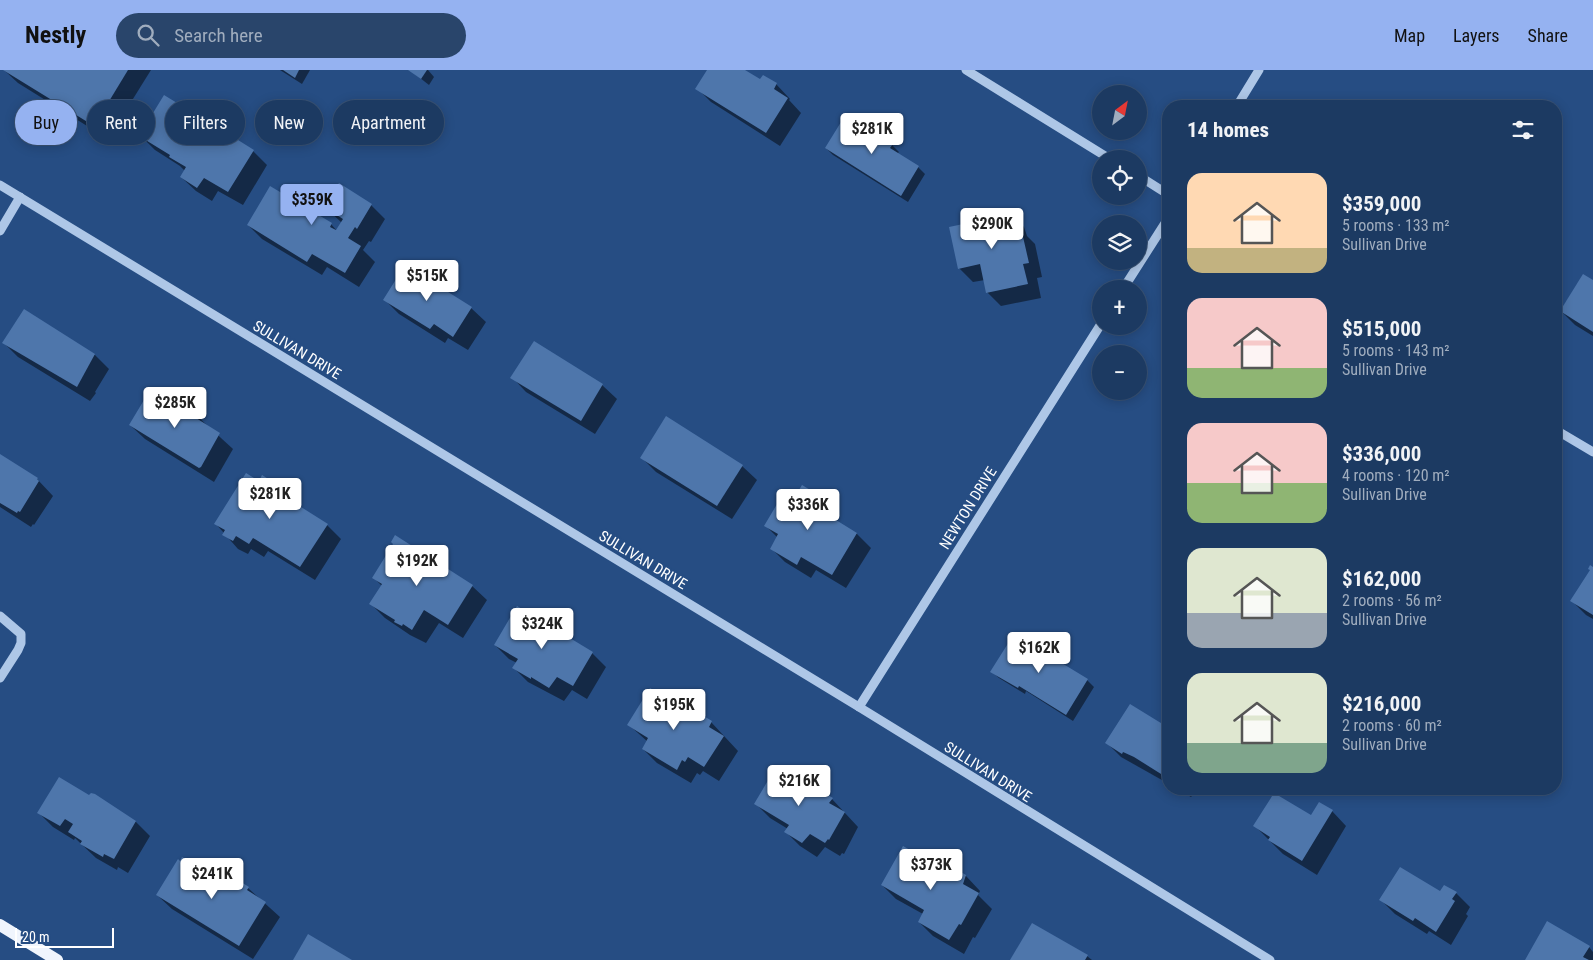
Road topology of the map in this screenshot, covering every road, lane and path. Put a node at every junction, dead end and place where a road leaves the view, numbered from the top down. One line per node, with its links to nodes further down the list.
1 (966, 70): 4 (street)
2 (1259, 70): 3 (street)
3 (1240, 100)
4 (1095, 150)
5 (1147, 181): 7 (street)
6 (0, 185): 8 (street, SULLIVAN DRIVE)
7 (1162, 191)
8 (20, 197): 10 (street); 17 (street, SULLIVAN DRIVE)
9 (1162, 228): 11 (street)
10 (0, 231)
11 (1129, 280)
12 (1094, 335): 17 (street, NEWTON DRIVE)
13 (1562, 434): 14 (street)
14 (1593, 452)
15 (0, 616): 16 (street)
16 (0, 678)
17 (859, 707): 20 (street, SULLIVAN DRIVE)
18 (0, 925): 19 (main road)
19 (57, 960)
20 (1270, 960)

